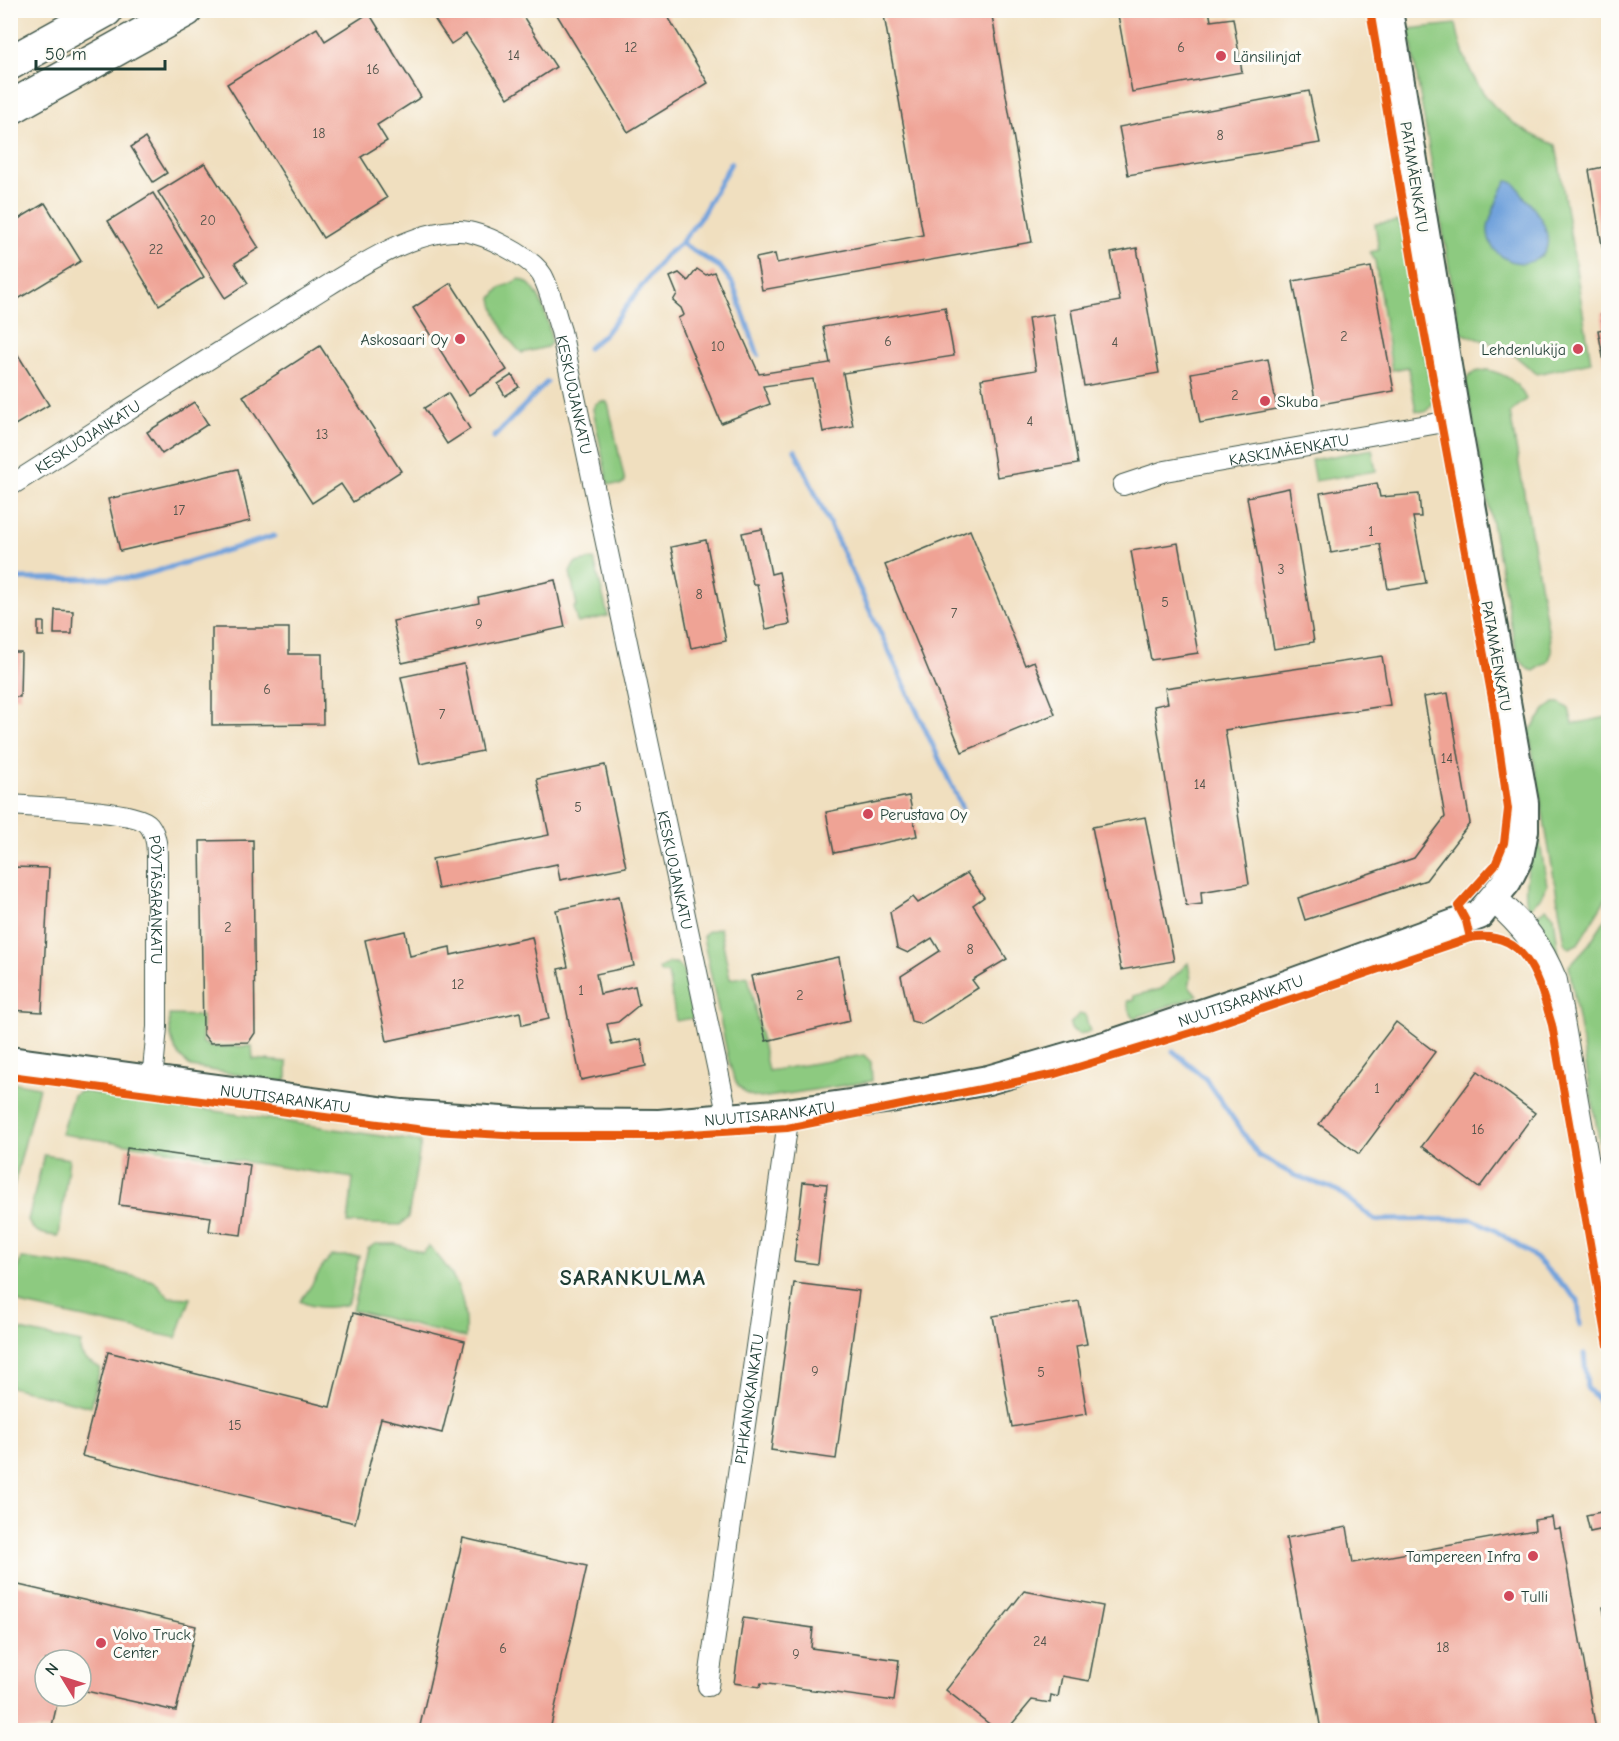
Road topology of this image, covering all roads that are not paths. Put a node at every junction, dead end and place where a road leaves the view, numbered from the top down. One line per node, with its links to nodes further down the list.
1 (106, 10): 4 (highway)
2 (186, 10): 5 (highway)
3 (1388, 10): 6 (main road, PATAMÄENKATU)
4 (10, 63)
5 (10, 108)
6 (1456, 420): 7 (street, KASKIMÄENKATU); 10 (main road, PATAMÄENKATU)
7 (1123, 485)
8 (10, 486): 14 (street, KESKUOJANKATU)
9 (10, 805): 12 (street, PÖYTÄSARANKATU)
10 (1494, 899): 13 (main road, NUUTISARANKATU); 15 (street)
11 (10, 1061): 12 (main road, NUUTISARANKATU)
12 (152, 1080): 14 (main road, NUUTISARANKATU)
13 (786, 1113): 14 (main road, NUUTISARANKATU); 16 (street, PIHKANOKANKATU)
14 (728, 1118)
15 (1608, 1275)
16 (708, 1686)

